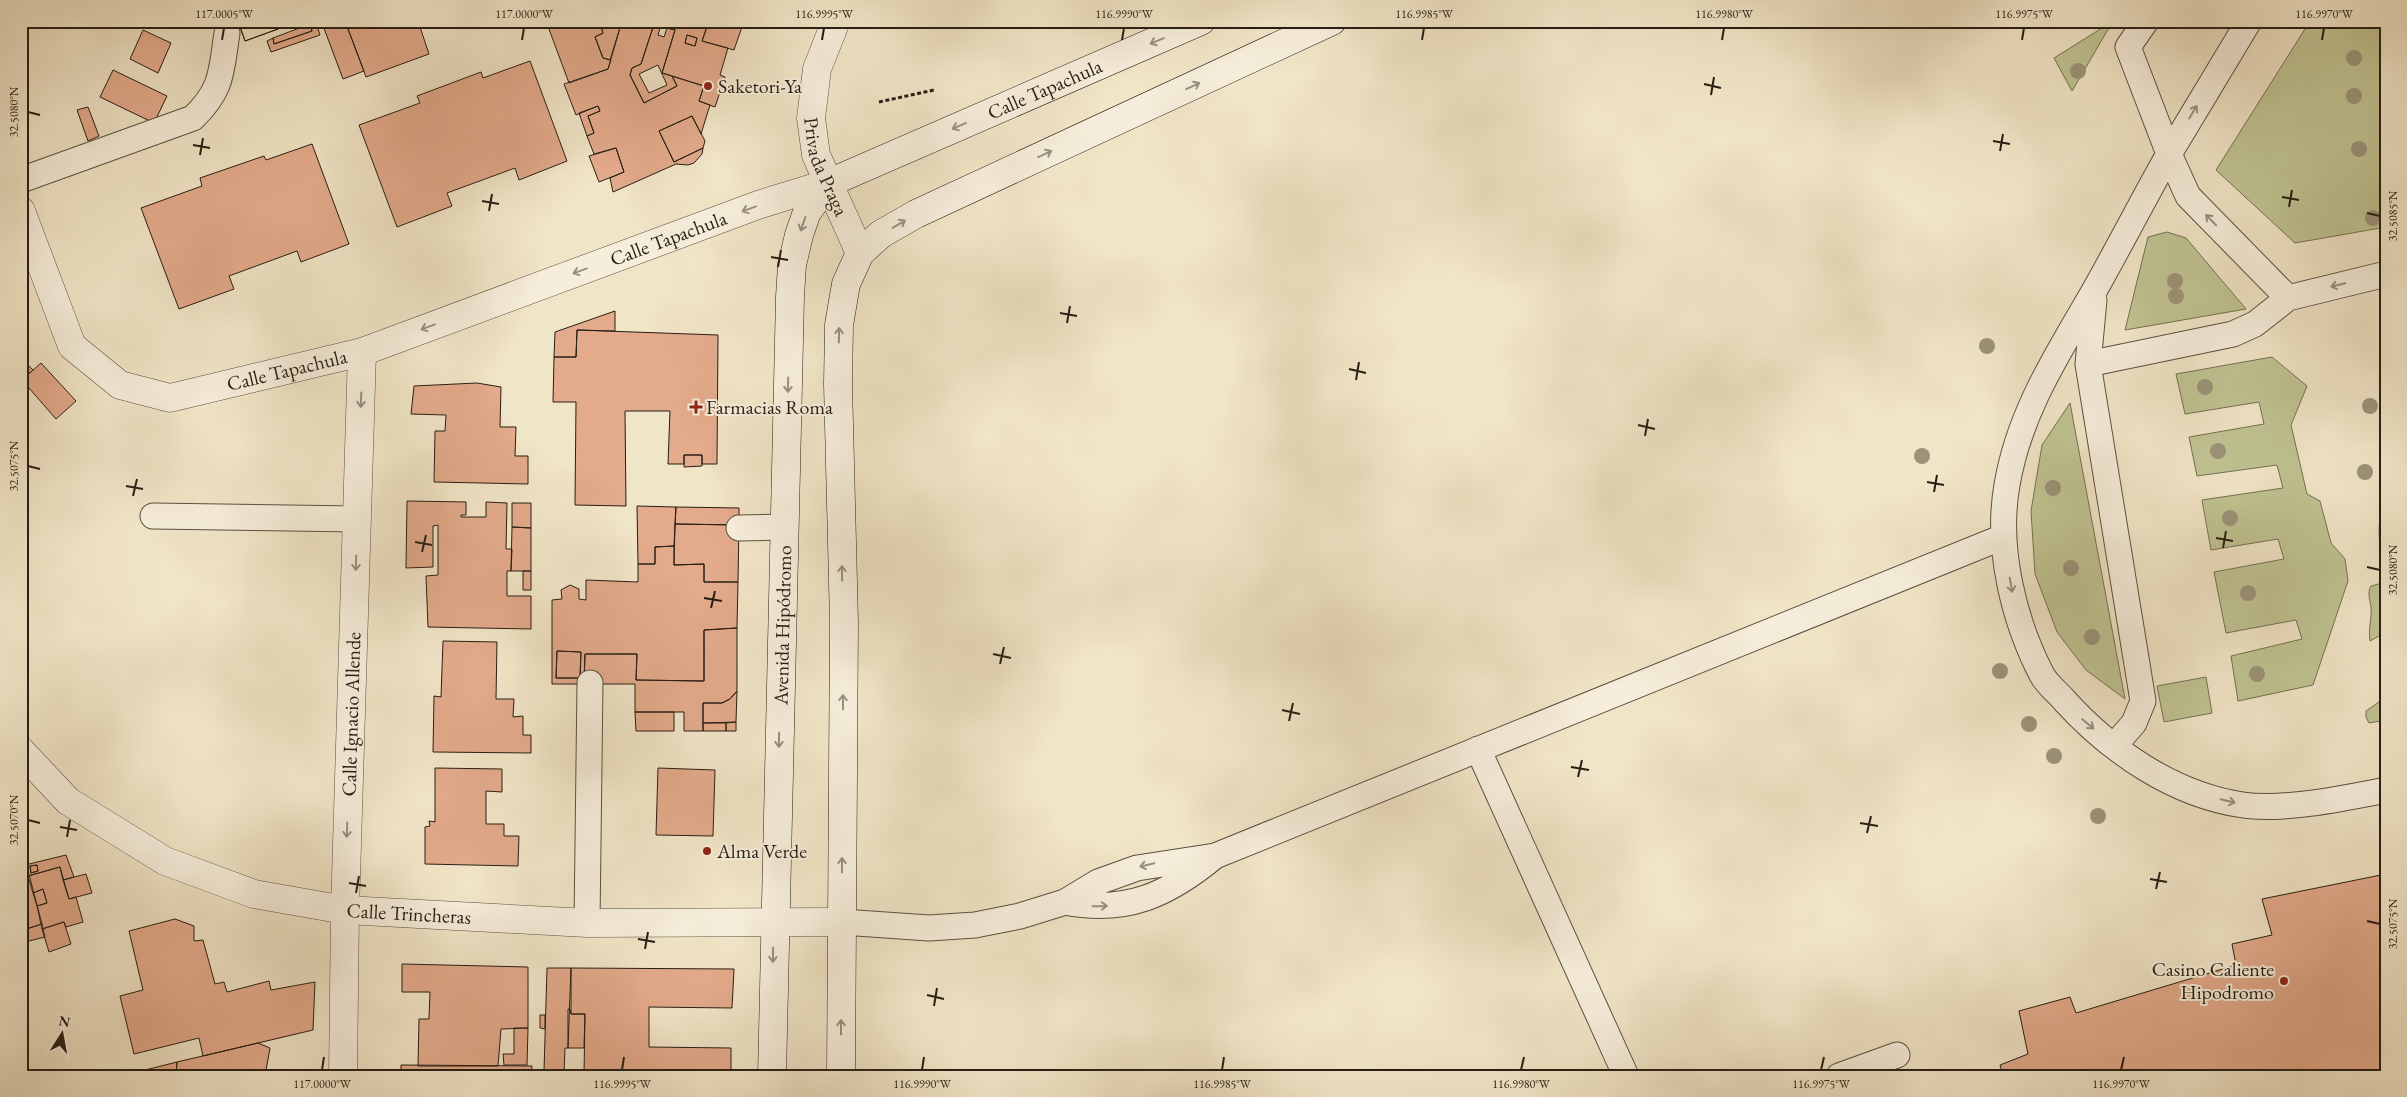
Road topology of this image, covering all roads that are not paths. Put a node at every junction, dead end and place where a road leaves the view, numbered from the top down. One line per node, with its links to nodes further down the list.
1 (836, 21): 9 (street, Privada Praga)
2 (1202, 21): 9 (street, Calle Tapachula, one-way to 9)
3 (1332, 21): 11 (street, one-way to 3)
4 (2146, 21): 7 (lane)
5 (2249, 21): 7 (lane, one-way to 5)
6 (227, 33): 8 (lane)
7 (2168, 154): 13 (lane); 14 (lane, one-way to 7)
8 (21, 180)
9 (829, 183): 11 (street, Privada Praga); 15 (street, Calle Tapachula, one-way to 15); 19 (street, Avenida Hipódromo, one-way to 19)
10 (21, 211): 15 (street, Calle Tapachula)
11 (860, 253): 29 (street, one-way to 11)
12 (2386, 274): 14 (lane, one-way to 14)
13 (2095, 290): 16 (lane); 21 (lane)
14 (2288, 298): 16 (lane)
15 (362, 352): 18 (street, Calle Ignacio Allende, one-way to 18)
16 (2088, 364): 23 (lane)
17 (153, 516): 18 (lane)
18 (357, 518): 27 (street, Calle Ignacio Allende, one-way to 27)
19 (784, 527): 20 (lane); 28 (street, Avenida Hipódromo, one-way to 28)
20 (739, 528)
21 (2003, 538): 23 (lane, one-way to 23); 24 (lane)
22 (590, 683): 30 (lane)
23 (2114, 746): 26 (lane, one-way to 26)
24 (1478, 749): 29 (lane); 35 (lane)
25 (21, 751): 27 (street, Calle Trincheras)
26 (2386, 790)
27 (345, 910): 30 (street, Calle Trincheras); 32 (street, Calle Ignacio Allende)
28 (774, 922): 29 (street, Calle Trincheras); 30 (street, Calle Trincheras); 33 (street, Avenida Hipódromo, one-way to 33)
29 (842, 922): 34 (street, one-way to 29)
30 (586, 923)
31 (1897, 1055): 36 (lane)
32 (343, 1076)
33 (772, 1076)
34 (841, 1076)
35 (1626, 1076)
36 (1839, 1076)

